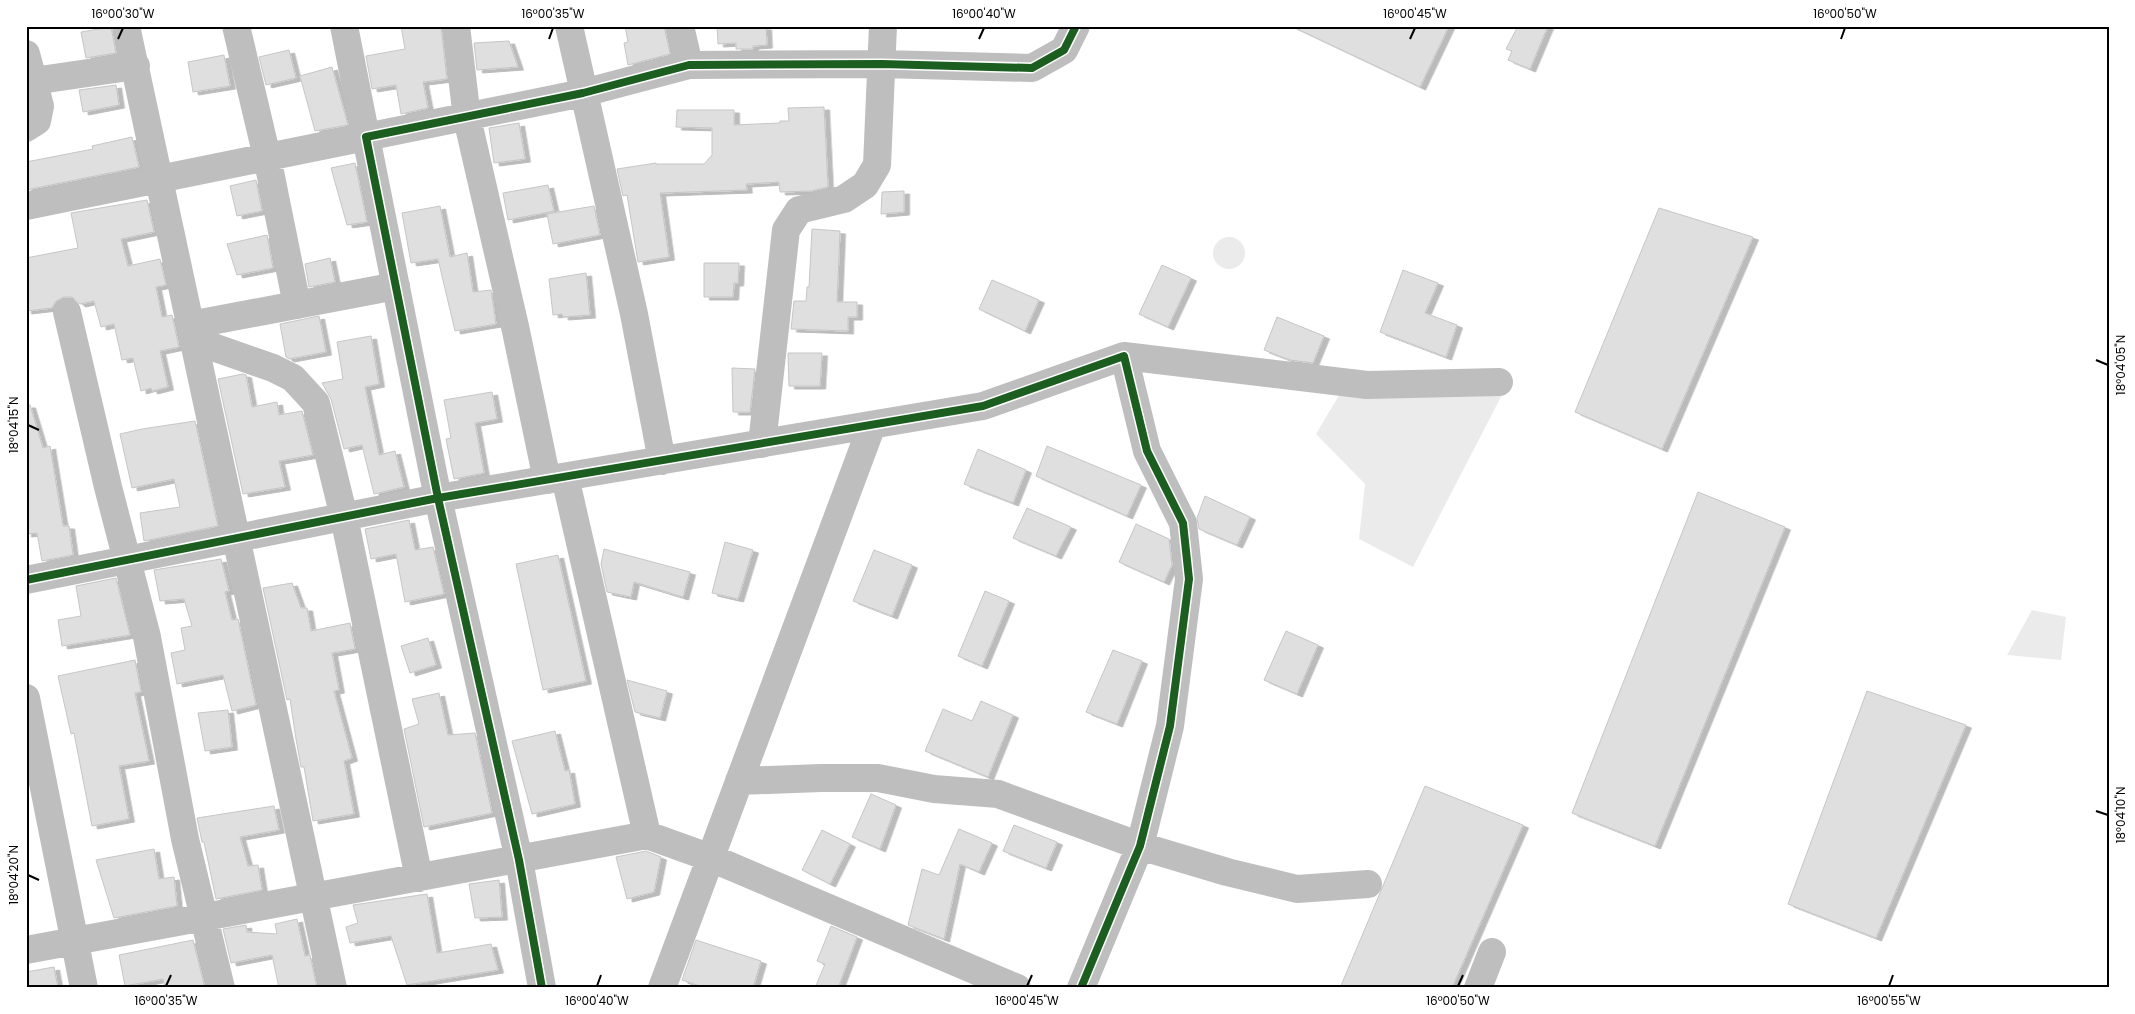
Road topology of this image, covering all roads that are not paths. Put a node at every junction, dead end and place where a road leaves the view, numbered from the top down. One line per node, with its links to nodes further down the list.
1 (126, 26): 12 (street)
2 (236, 26): 18 (street)
3 (344, 26): 17 (street)
4 (456, 26): 15 (street)
5 (569, 26): 14 (street)
6 (680, 26): 11 (street)
7 (883, 26): 10 (street)
8 (1076, 26): 10 (street)
9 (26, 54): 13 (street)
10 (882, 64): 11 (street); 28 (street)
11 (689, 65): 14 (street)
12 (136, 66): 13 (street); 19 (street)
13 (33, 80): 16 (street)
14 (583, 93): 15 (street); 29 (street)
15 (468, 118): 17 (street); 30 (street)
16 (26, 128)
17 (366, 137): 18 (street); 21 (street)
18 (267, 158): 19 (street); 22 (street)
19 (159, 179): 20 (street); 24 (street)
20 (26, 206)
21 (396, 286): 22 (street); 31 (street)
22 (297, 305): 24 (street)
23 (67, 312): 34 (street)
24 (192, 332): 32 (street); 33 (street)
25 (1124, 356): 26 (street); 27 (street); 39 (street)
26 (1499, 382)
27 (872, 425): 28 (street); 37 (street)
28 (762, 444): 29 (street)
29 (662, 461): 30 (street)
30 (556, 478): 31 (street); 38 (street)
31 (438, 498): 32 (street); 41 (street)
32 (344, 517): 33 (street); 42 (street)
33 (237, 538): 34 (street); 44 (street)
34 (126, 560): 35 (street); 45 (street)
35 (26, 580)
36 (26, 698): 46 (street)
37 (740, 781): 39 (street); 40 (street)
38 (647, 835): 40 (street); 41 (street)
39 (1140, 846): 43 (street); 55 (street)
40 (711, 858): 53 (street); 54 (street)
41 (520, 860): 42 (street); 52 (street)
42 (419, 878): 44 (street)
43 (1368, 884)
44 (315, 897): 45 (street); 51 (street)
45 (205, 917): 46 (street); 50 (street)
46 (74, 941): 47 (street); 49 (street)
47 (26, 950)
48 (1492, 952): 56 (street)
49 (84, 988)
50 (221, 988)
51 (334, 988)
52 (542, 988)
53 (662, 988)
54 (1017, 988)
55 (1081, 988)
56 (1478, 988)

